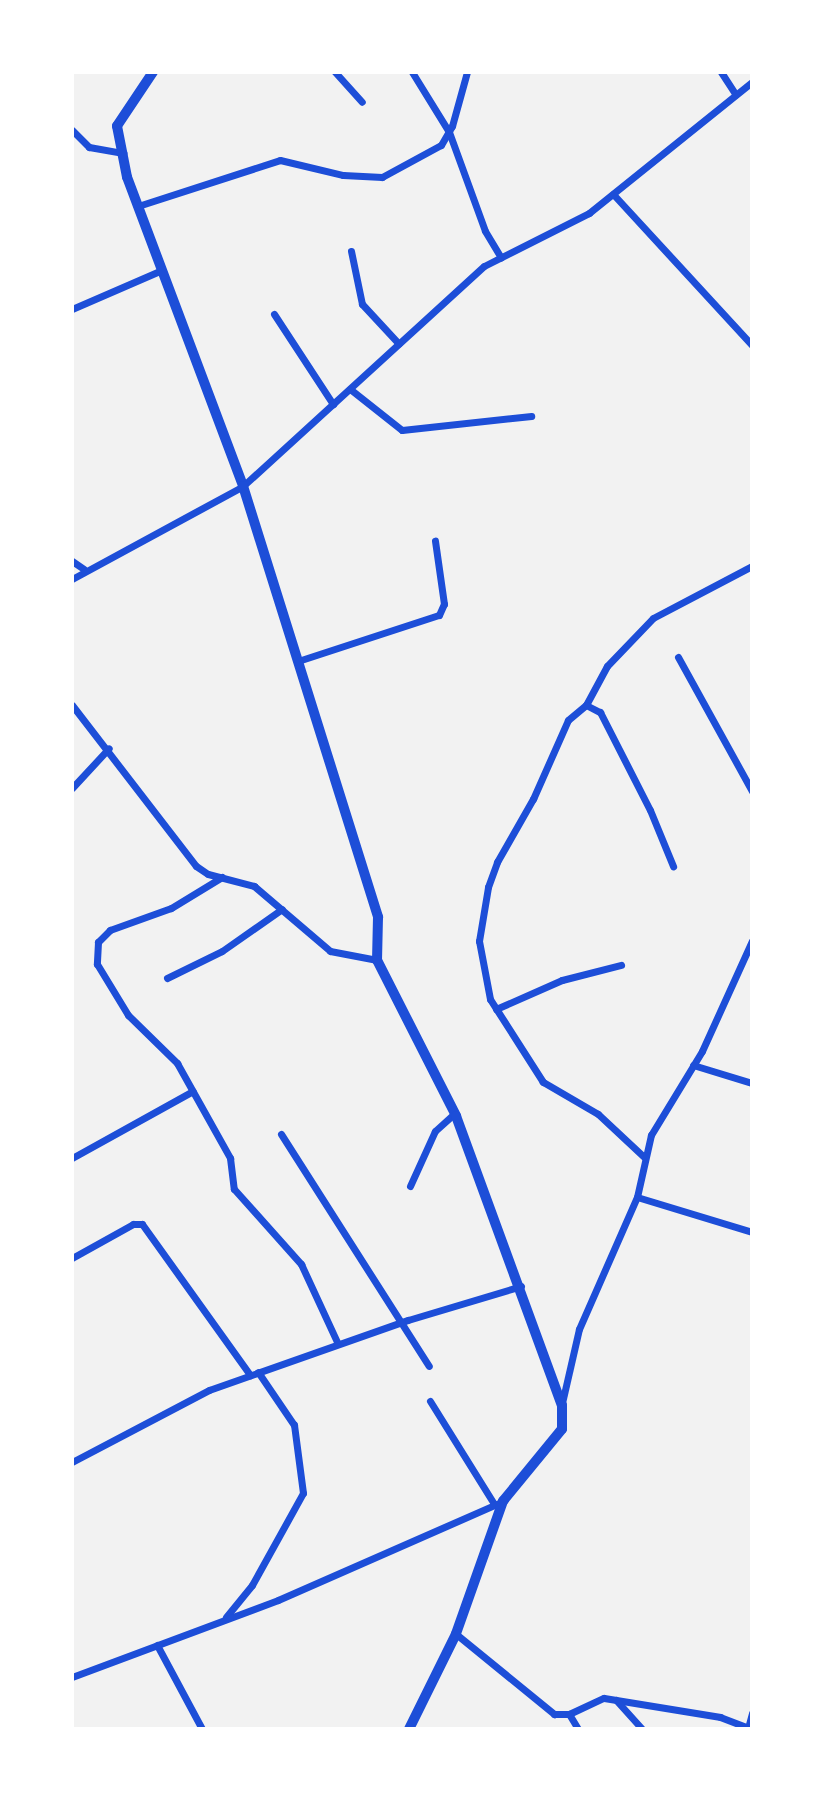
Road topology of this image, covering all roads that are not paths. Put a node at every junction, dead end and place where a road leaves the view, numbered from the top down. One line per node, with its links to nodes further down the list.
1 (153, 72): 11 (street)
2 (335, 72): 8 (street)
3 (412, 72): 10 (street)
4 (467, 72): 10 (street)
5 (721, 72): 7 (street)
6 (752, 82): 7 (street)
7 (736, 94): 12 (street)
8 (362, 102)
9 (72, 130): 11 (street)
10 (449, 132): 13 (street); 15 (street)
11 (123, 153): 13 (street)
12 (613, 194): 15 (street); 20 (street)
13 (138, 206): 16 (street)
14 (351, 251): 19 (street)
15 (500, 258): 19 (street)
16 (162, 270): 17 (street); 24 (street)
17 (72, 309)
18 (274, 314): 22 (street)
19 (399, 344): 21 (street)
20 (752, 345)
21 (350, 388): 22 (street); 23 (street)
22 (333, 404): 24 (street)
23 (531, 416)
24 (243, 486): 28 (street); 31 (street)
25 (435, 541): 31 (street)
26 (72, 562): 28 (street)
27 (752, 566): 33 (street)
28 (84, 569): 29 (street)
29 (72, 579)
30 (678, 657): 36 (street)
31 (298, 661): 42 (street)
32 (72, 705): 34 (street)
33 (586, 705): 37 (street); 45 (street)
34 (109, 748): 35 (street); 38 (street)
35 (72, 788)
36 (752, 791)
37 (673, 866)
38 (222, 877): 39 (street); 48 (street)
39 (282, 909): 42 (street); 44 (street)
40 (752, 941): 41 (street)
41 (750, 950): 46 (street)
42 (377, 960): 49 (street)
43 (621, 965): 45 (street)
44 (167, 978)
45 (496, 1009): 51 (street)
46 (693, 1065): 47 (street); 51 (street)
47 (752, 1083)
48 (193, 1091): 52 (street); 59 (street)
49 (454, 1113): 53 (street); 57 (street)
50 (281, 1134): 58 (street)
51 (644, 1157): 54 (street)
52 (72, 1158)
53 (410, 1186)
54 (637, 1197): 55 (street); 63 (street)
55 (752, 1232)
56 (72, 1258): 61 (street)
57 (520, 1286): 58 (street); 63 (street)
58 (403, 1321): 59 (street); 60 (street)
59 (338, 1344): 61 (street)
60 (429, 1366)
61 (254, 1373): 64 (street); 66 (street)
62 (430, 1401): 65 (street)
63 (562, 1405): 65 (street)
64 (72, 1462)
65 (499, 1503): 66 (street); 67 (street)
66 (224, 1620): 68 (street)
67 (456, 1634): 72 (street); 74 (street)
68 (157, 1645): 69 (street); 73 (street)
69 (72, 1678)
70 (616, 1699): 72 (street); 76 (street); 77 (street)
71 (752, 1713): 77 (street)
72 (569, 1714): 75 (street)
73 (202, 1729)
74 (409, 1729)
75 (578, 1729)
76 (642, 1729)
77 (749, 1729)

